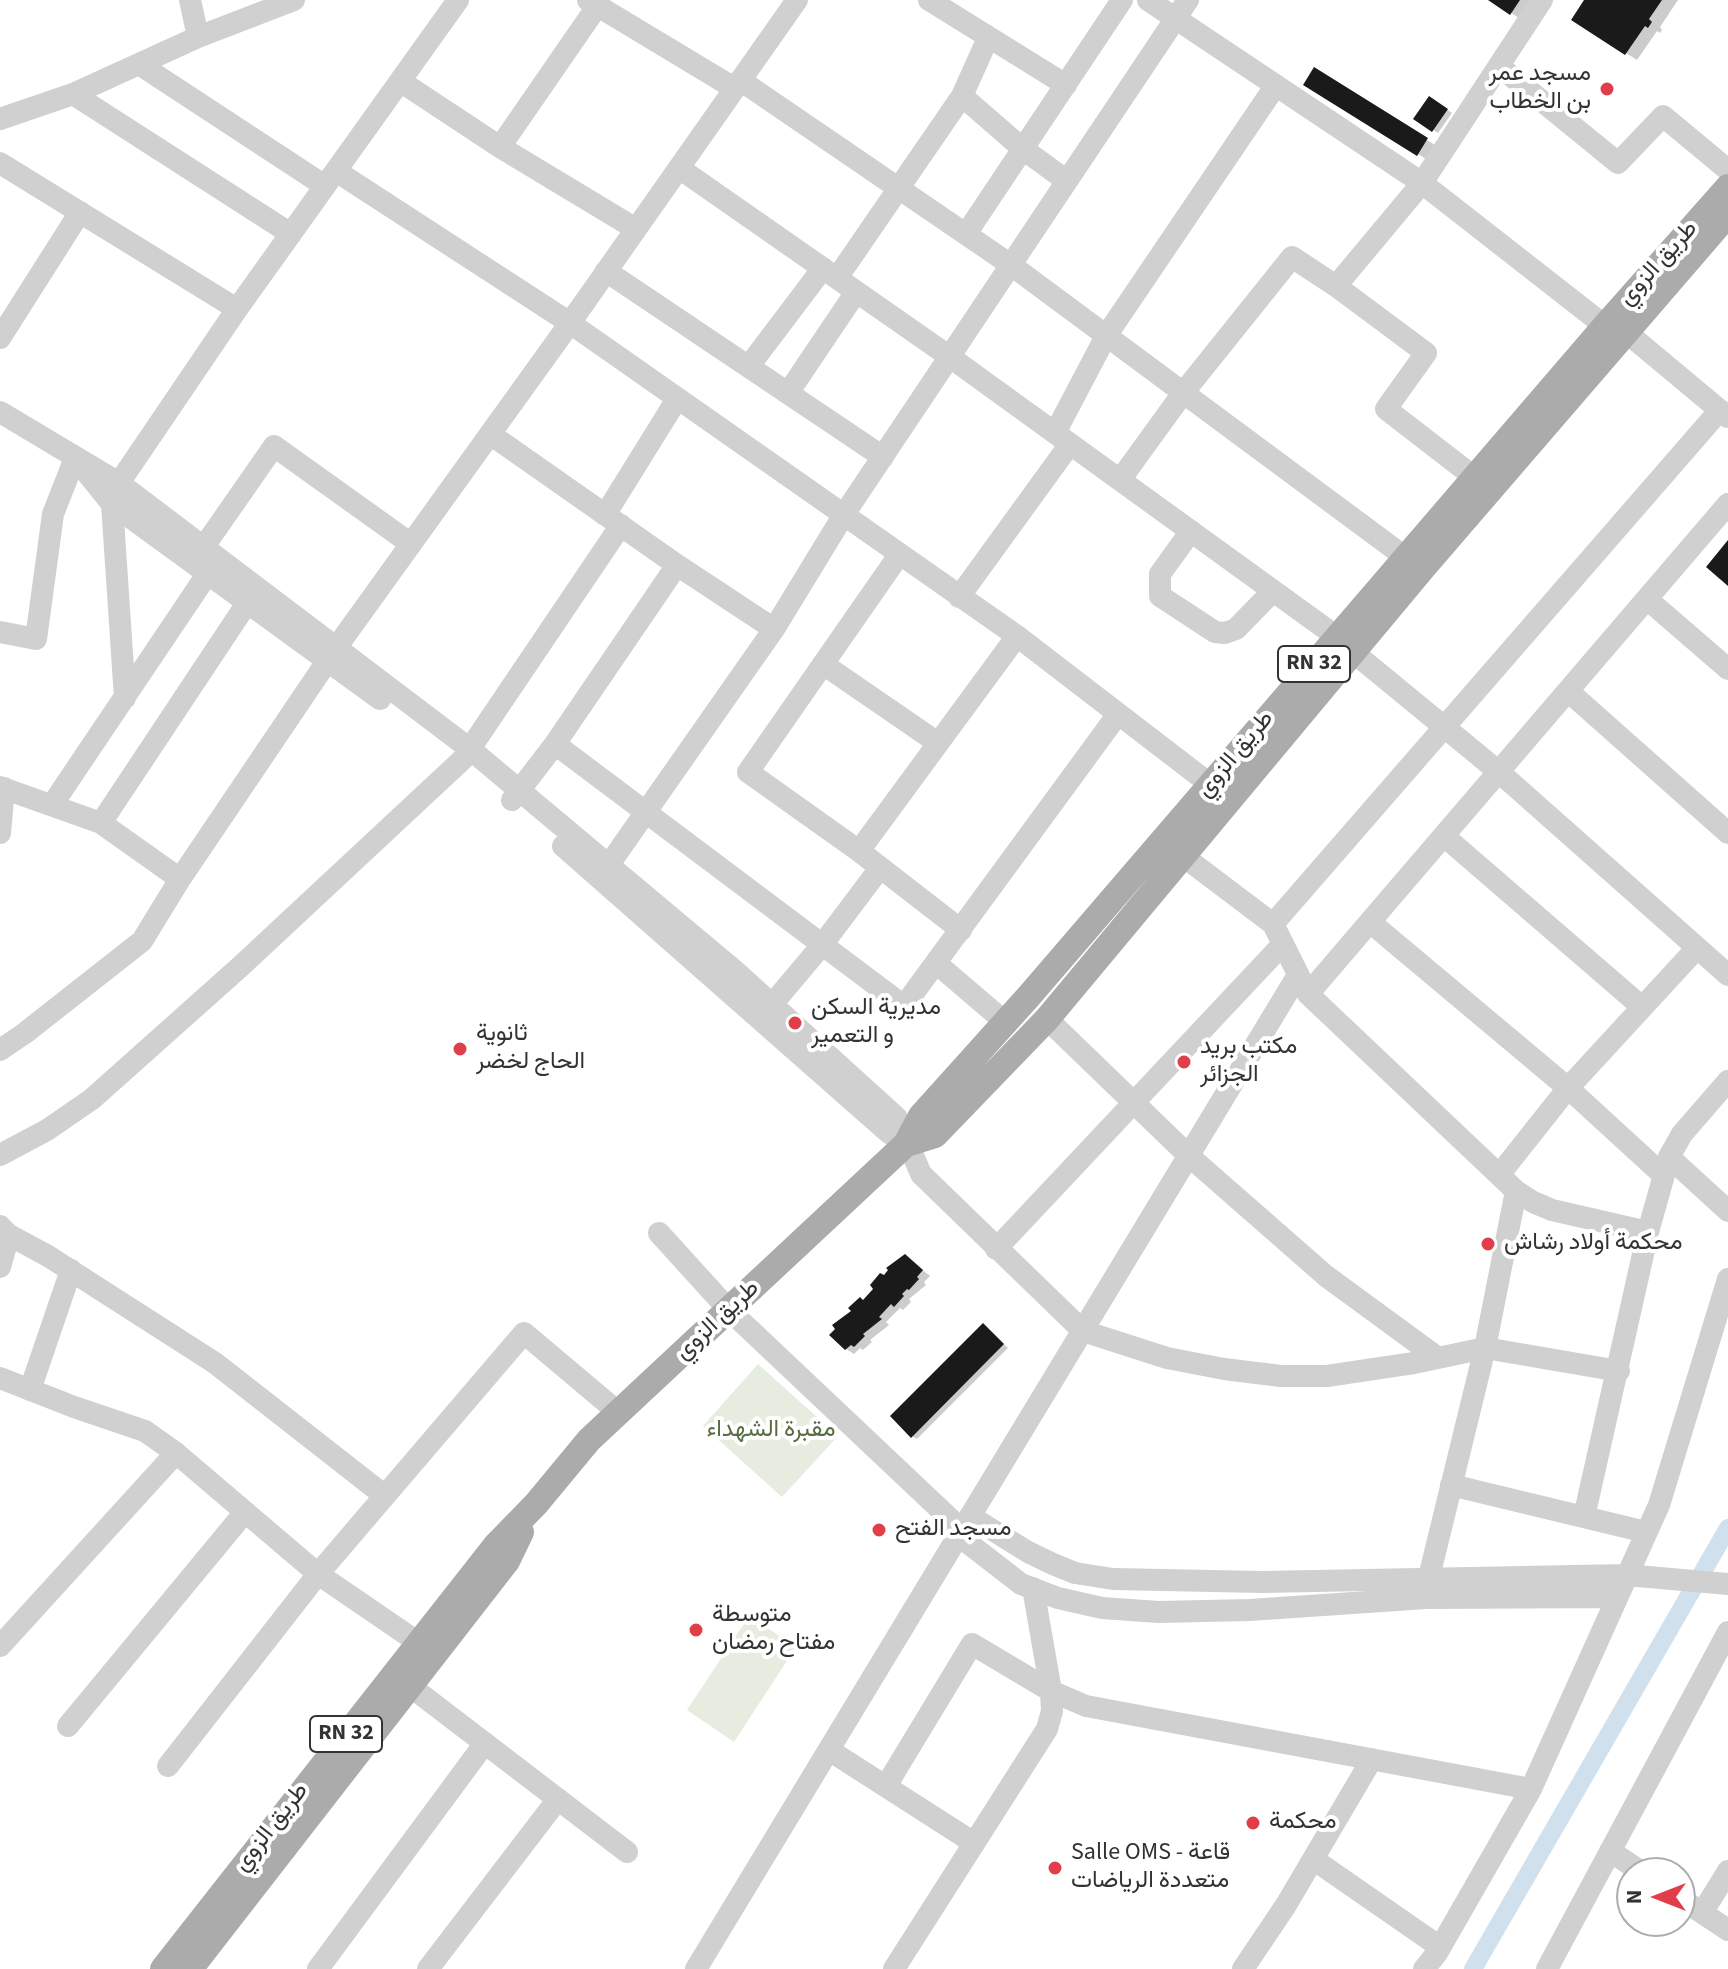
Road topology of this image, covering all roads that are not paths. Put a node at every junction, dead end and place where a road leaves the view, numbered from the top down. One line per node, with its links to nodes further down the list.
1 (190, 0): 11 (street)
2 (294, 0): 11 (street)
3 (458, 0): 15 (street)
4 (797, 0): 16 (street)
5 (929, 0): 12 (street)
6 (1122, 0): 17 (street)
7 (1148, 0): 10 (street)
8 (1542, 0): 14 (street)
9 (593, 3): 16 (street); 22 (street)
10 (1182, 9): 18 (street); 28 (street)
11 (198, 37): 13 (street)
12 (988, 38): 17 (street); 20 (street)
13 (139, 64): 19 (street); 27 (street)
14 (1499, 66): 26 (street); 29 (street)
15 (400, 81): 22 (street); 27 (street)
16 (737, 84): 25 (street); 31 (street)
17 (1066, 85): 23 (street)
18 (1276, 85): 29 (street); 45 (street)
19 (73, 94): 21 (street); 35 (street)
20 (962, 96): 23 (street); 31 (street)
21 (0, 119)
22 (500, 147): 34 (street)
23 (1023, 149): 28 (street); 36 (street)
24 (0, 163): 32 (street)
25 (679, 168): 34 (street); 39 (street)
26 (1728, 170)
27 (330, 179): 35 (street); 43 (street)
28 (1067, 181): 37 (street)
29 (1422, 183): 40 (street); 44 (street)
30 (1728, 187): 44 (main road, طريق الزوي / RN 32)
31 (899, 188): 36 (street); 39 (street)
32 (80, 212): 42 (street); 46 (street)
33 (1728, 214): 44 (main road, طريق الزوي / RN 32)
34 (636, 229): 38 (street)
35 (291, 234): 42 (street)
36 (966, 234): 37 (street)
37 (1011, 265): 45 (street); 47 (street)
38 (606, 271): 43 (street); 48 (street)
39 (830, 273): 41 (street); 48 (street)
40 (1336, 286): 50 (street); 58 (street)
41 (856, 292): 47 (street); 49 (street)
42 (237, 309): 60 (street)
43 (570, 323): 51 (street); 54 (street)
44 (1616, 329): 52 (street); 58 (main road, طريق الزوي / RN 32); 77 (main road, طريق الزوي / RN 32)
45 (1106, 336): 50 (street); 55 (street)
46 (0, 338)
47 (950, 357): 55 (street); 56 (street)
48 (749, 366): 49 (street)
49 (788, 393): 56 (street)
50 (1183, 393): 59 (street); 67 (street)
51 (677, 399): 62 (street); 63 (street)
52 (1724, 413): 84 (street)
53 (2, 419): 57 (street)
54 (490, 434): 63 (street); 65 (street)
55 (1062, 439): 59 (street); 71 (street)
56 (883, 457): 62 (street)
57 (75, 458): 60 (street); 75 (street)
58 (1474, 477): 67 (main road, طريق الزوي / RN 32)
59 (1120, 480): 64 (street)
60 (116, 494): 68 (street); 82 (street)
61 (1728, 504): 72 (street)
62 (843, 516): 66 (street); 74 (street)
63 (613, 520): 69 (street); 87 (street)
64 (1191, 531): 70 (street); 70 (street)
65 (411, 544): 68 (street); 78 (street)
66 (899, 555): 71 (street); 79 (street)
67 (1405, 557): 77 (main road, طريق الزوي / RN 32)
68 (201, 561): 73 (street); 78 (street); 82 (street)
69 (677, 565): 74 (street); 86 (street)
70 (1273, 591): 77 (street)
71 (959, 597): 76 (street)
72 (1647, 599): 80 (street); 81 (street)
73 (247, 603): 78 (street); 94 (street)
74 (774, 629): 93 (street)
75 (0, 632)
76 (1017, 636): 83 (street); 85 (street)
77 (1345, 644): 84 (street); 89 (main road, طريق الزوي / RN 32); 99 (main road, طريق الزوي / RN 32)
78 (332, 655): 87 (street); 102 (street)
79 (823, 664): 85 (street); 98 (street)
80 (1728, 669)
81 (1568, 691): 88 (street); 96 (street)
82 (125, 698): 92 (street)
83 (1118, 714): 89 (street); 105 (street)
84 (1444, 726): 88 (street); 104 (street)
85 (938, 743): 98 (street)
86 (555, 744): 91 (street); 93 (street)
87 (466, 754): 91 (street); 121 (street)
88 (1499, 772): 97 (street); 108 (street)
89 (1211, 785): 115 (main road, طريق الزوي / RN 32)
90 (2, 788): 92 (street); 95 (street)
91 (515, 795): 101 (street)
92 (52, 805): 94 (street)
93 (646, 812): 101 (street); 107 (street)
94 (101, 823): 102 (street)
95 (0, 833)
96 (1728, 833)
97 (1444, 836): 103 (street); 112 (street)
98 (859, 851): 100 (street)
99 (1183, 856): 104 (street); 114 (main road, طريق الزوي / RN 32)
100 (880, 868): 105 (street); 107 (street)
101 (604, 871): 113 (street)
102 (180, 879): 116 (street)
103 (1370, 922): 111 (street); 118 (street)
104 (1273, 924): 106 (street)
105 (961, 930): 109 (street)
106 (1283, 944): 111 (street); 119 (street)
107 (822, 945): 109 (street); 113 (street)
108 (1697, 948): 110 (street); 112 (street)
109 (936, 963): 115 (street)
110 (1728, 975)
111 (1303, 984): 122 (street); 124 (street)
112 (1642, 1007): 118 (street)
113 (766, 1012): 120 (street)
114 (1047, 1019): 119 (street); 120 (main road, طريق الزوي / RN 32)
115 (1005, 1022): 120 (main road, طريق الزوي / RN 32)
116 (0, 1050)
117 (1728, 1081): 123 (street)
118 (1568, 1088): 123 (street); 124 (street)
119 (1134, 1102): 122 (street); 130 (street)
120 (906, 1144): 130 (street); 134 (main road, طريق الزوي / RN 32)
121 (0, 1155)
122 (1189, 1156): 135 (street); 137 (street)
123 (1666, 1166): 126 (street); 128 (street)
124 (1499, 1175): 125 (street)
125 (1516, 1191): 128 (street); 136 (street)
126 (1728, 1211)
127 (5, 1231): 131 (street); 132 (street)
128 (1648, 1232): 138 (street)
129 (659, 1233): 134 (street)
130 (996, 1249): 135 (street)
131 (0, 1267)
132 (71, 1270): 140 (street); 144 (street)
133 (1728, 1279): 148 (street)
134 (729, 1310): 141 (main road, طريق الزوي / RN 32); 147 (street)
135 (1083, 1331): 137 (street); 147 (street)
136 (1485, 1348): 137 (street); 138 (street); 143 (street)
137 (1438, 1358)
138 (1619, 1371): 146 (street)
139 (0, 1378): 140 (street)
140 (30, 1390): 142 (street)
141 (619, 1413): 144 (street); 157 (main road, طريق الزوي / RN 32)
142 (176, 1453): 145 (street); 156 (street)
143 (1451, 1485): 146 (street); 151 (street)
144 (385, 1496): 149 (street)
145 (245, 1512): 149 (street); 160 (street)
146 (1584, 1517): 148 (street)
147 (964, 1527): 151 (street); 153 (street); 162 (street)
148 (1646, 1532): 150 (street)
149 (318, 1574): 157 (street); 164 (street)
150 (1626, 1575): 151 (street); 152 (street); 154 (street)
151 (1429, 1577)
152 (1728, 1584)
153 (1033, 1588): 154 (street); 159 (street)
154 (1616, 1597): 166 (street)
155 (1728, 1632): 169 (street)
156 (0, 1646)
157 (427, 1648): 158 (main road, طريق الزوي / RN 32); 178 (main road, طريق الزوي / RN 32)
158 (410, 1686): 161 (street); 178 (main road, طريق الزوي / RN 32)
159 (1051, 1691): 163 (street); 165 (street); 168 (street)
160 (68, 1726)
161 (485, 1743): 167 (street); 180 (street)
162 (829, 1750): 165 (street); 182 (street)
163 (1372, 1759): 166 (street); 172 (street)
164 (168, 1766)
165 (886, 1786): 168 (street)
166 (1531, 1789): 177 (street)
167 (558, 1799): 170 (street); 181 (street)
168 (974, 1843): 183 (street)
169 (1610, 1851): 171 (street); 185 (street)
170 (627, 1852)
171 (1619, 1857)
172 (1313, 1859): 177 (street); 184 (street)
173 (1728, 1871): 175 (street)
174 (1696, 1909): 175 (street)
175 (1702, 1913): 176 (street)
176 (1728, 1930)
177 (1440, 1947): 179 (street)
178 (186, 1964)
179 (1425, 1968)
180 (318, 1969)
181 (428, 1969)
182 (696, 1969)
183 (894, 1969)
184 (1243, 1969)
185 (1547, 1969)

